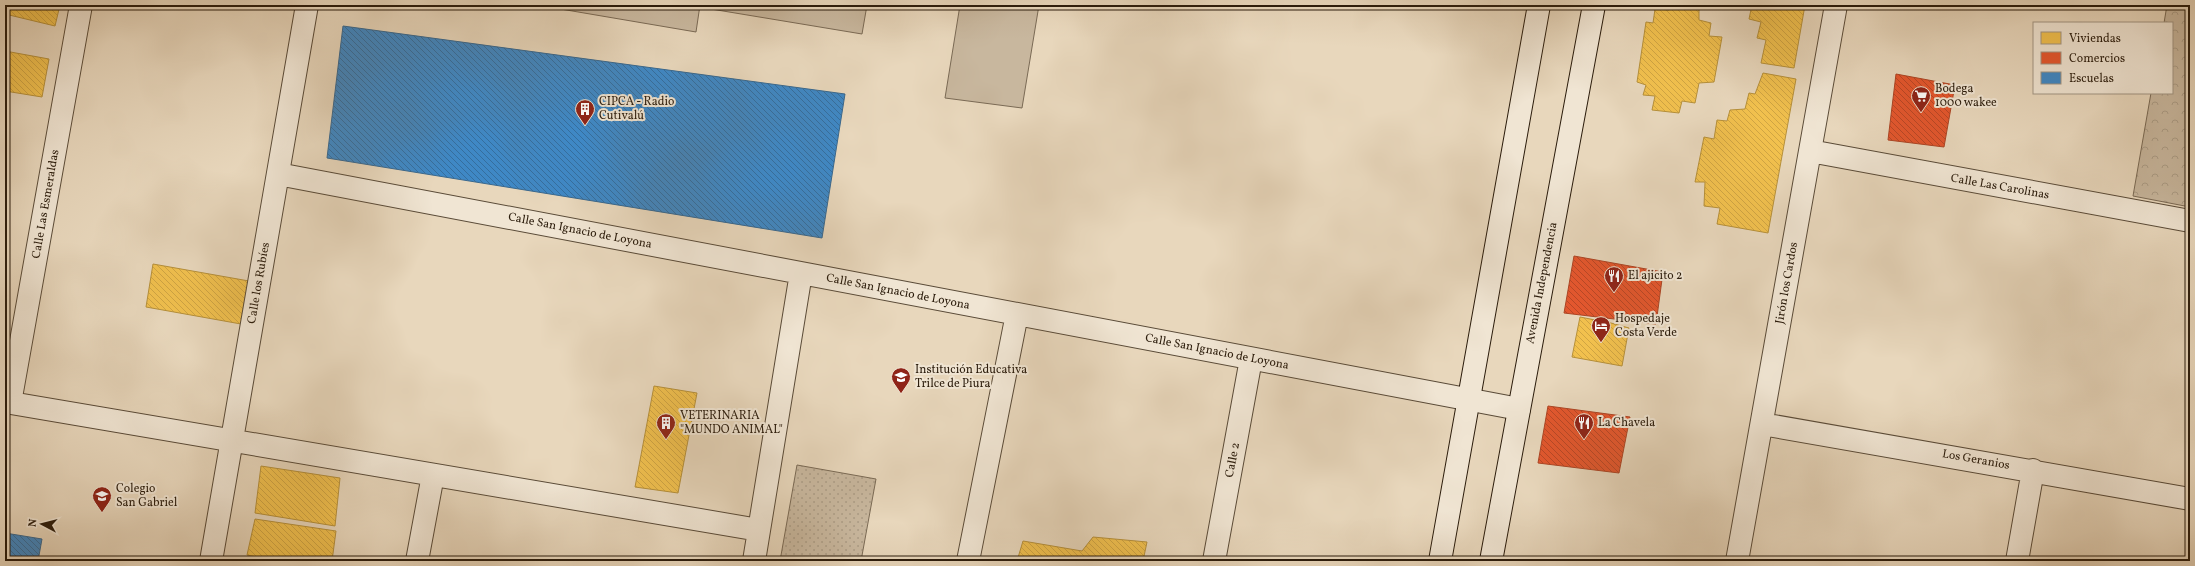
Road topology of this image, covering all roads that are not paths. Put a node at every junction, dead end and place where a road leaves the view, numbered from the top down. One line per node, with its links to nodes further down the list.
1 (81, 5): 13 (street, Calle Las Esmeraldas)
2 (306, 5): 7 (street, Calle los Rubíes)
3 (1539, 5): 12 (street)
4 (1594, 5): 14 (street, Avenida Independencia)
5 (1836, 5): 6 (street, Jirón los Cardos)
6 (1810, 151): 8 (street, Calle Las Carolinas); 15 (street, Jirón los Cardos)
7 (278, 174): 9 (street, Calle San Ignacio de Loyona); 16 (street, Calle los Rubíes)
8 (2190, 222)
9 (801, 273): 10 (street, Calle San Ignacio de Loyona); 20 (street)
10 (1018, 314): 11 (street, Calle San Ignacio de Loyona); 24 (street)
11 (1251, 359): 12 (street, Calle San Ignacio de Loyona); 25 (street, Calle 2)
12 (1470, 400): 14 (street, Calle San Ignacio de Loyona); 26 (street)
13 (8, 403): 16 (street)
14 (1519, 409): 27 (street, Avenida Independencia)
15 (1762, 424): 17 (street, Los Geranios); 28 (street, Jirón los Cardos)
16 (231, 441): 18 (street); 21 (street, Calle los Rubíes)
17 (2033, 470): 19 (street, Los Geranios); 29 (street)
18 (433, 475): 20 (street); 22 (street)
19 (2190, 499)
20 (759, 530): 23 (street)
21 (211, 561)
22 (417, 561)
23 (754, 561)
24 (968, 561)
25 (1214, 561)
26 (1440, 561)
27 (1491, 561)
28 (1737, 561)
29 (2017, 561)

